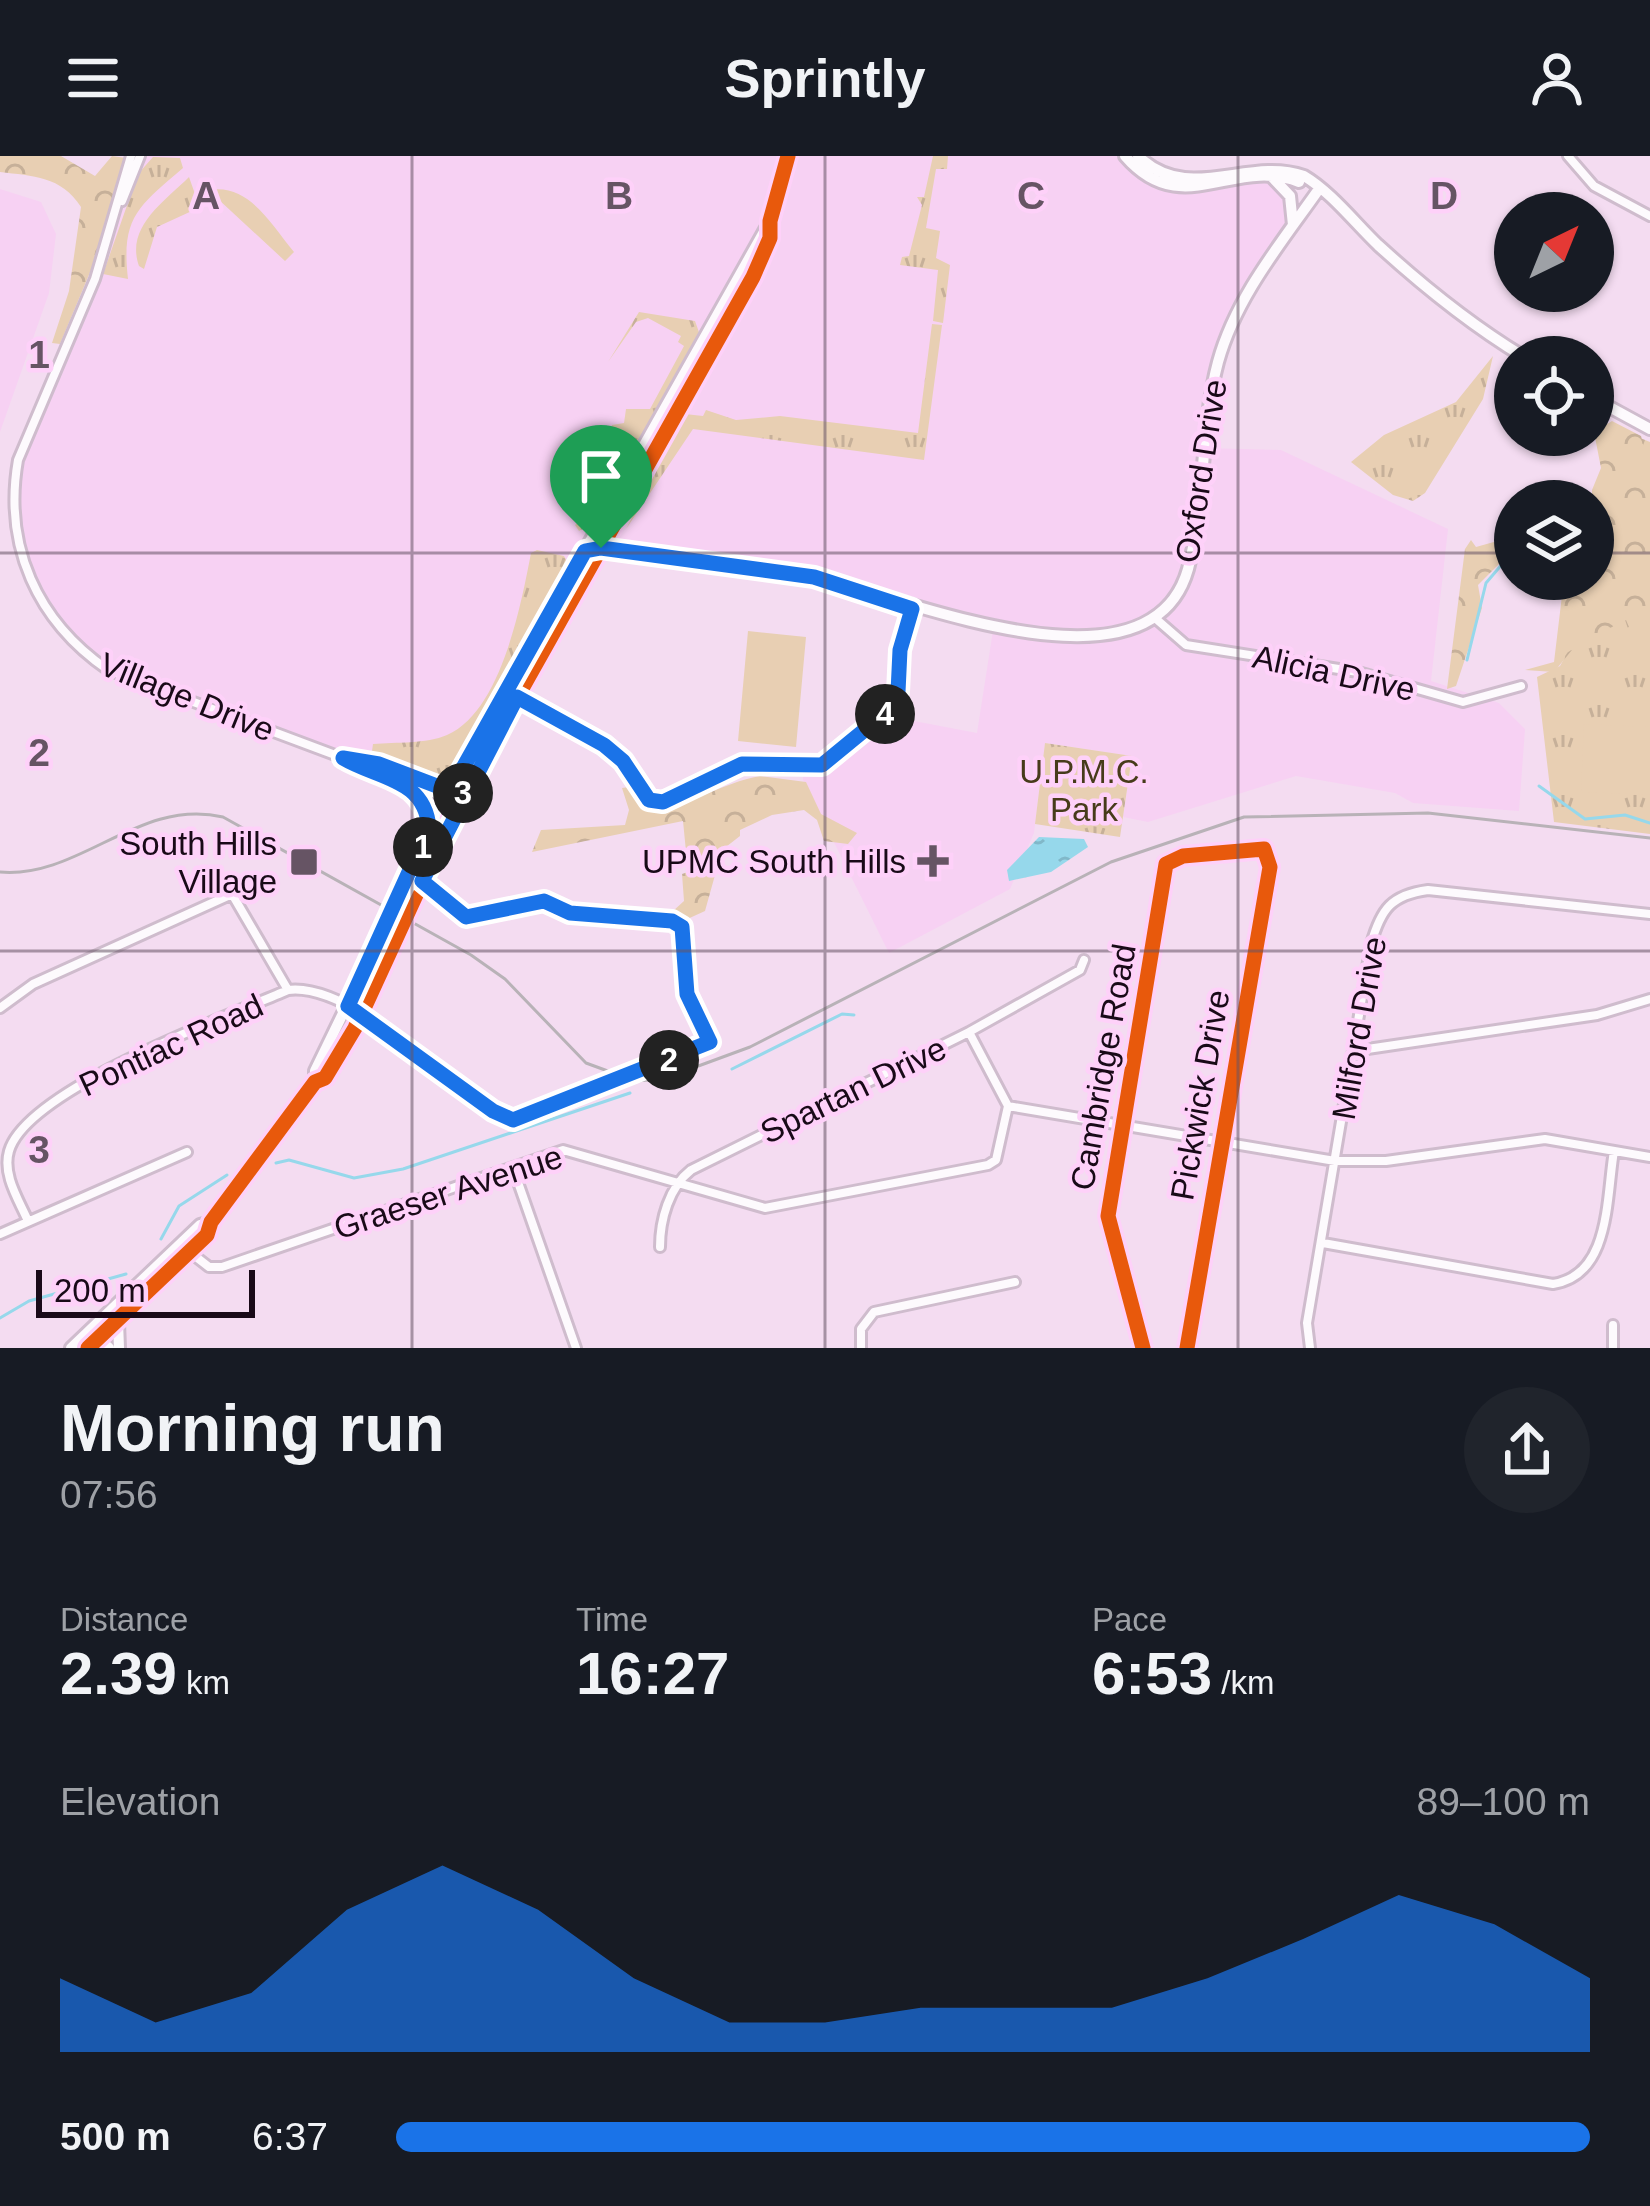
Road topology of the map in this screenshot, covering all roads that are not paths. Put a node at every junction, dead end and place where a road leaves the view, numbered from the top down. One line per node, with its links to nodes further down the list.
1 (131, 156): 9 (street, Village Drive)
2 (140, 156): 9 (street, Village Drive)
3 (788, 156): 15 (street)
4 (1125, 156): 7 (street)
5 (1138, 156): 8 (street)
6 (1568, 156): 10 (street)
7 (1269, 175): 8 (street); 11 (street)
8 (1319, 190): 11 (street, Oxford Drive); 12 (street)
9 (118, 207): 20 (street, Village Drive)
10 (1650, 216)
11 (1293, 225): 17 (street, Oxford Drive)
12 (1494, 339)
13 (1614, 409): 14 (street)
14 (1650, 429)
15 (592, 546): 16 (street); 19 (street); 22 (street)
16 (912, 609): 17 (street); 19 (street)
17 (1155, 618): 18 (street, Alicia Drive)
18 (1521, 686)
19 (517, 697): 22 (street)
20 (343, 758): 21 (street, Village Drive); 22 (street, Village Drive)
21 (403, 784): 22 (street, Village Drive); 23 (street)
22 (452, 796): 23 (street); 25 (street)
23 (428, 837): 30 (street)
24 (1269, 852): 37 (street, Cambridge Road); 38 (street, Pickwick Drive)
25 (422, 881): 32 (street); 32 (street)
26 (1650, 914): 34 (street, Milford Drive)
27 (1084, 960): 33 (street, Spartan Drive)
28 (288, 990): 30 (street); 31 (street); 45 (street, Pontiac Road)
29 (1650, 999): 34 (street)
30 (348, 1006): 32 (street); 35 (street)
31 (0, 1007)
32 (362, 1015): 35 (street)
33 (969, 1032): 36 (street); 44 (street, Spartan Drive)
34 (1354, 1052): 42 (street, Milford Drive)
35 (315, 1082): 46 (street)
36 (1008, 1106): 37 (street); 44 (street, Graeser Avenue)
37 (1121, 1123): 38 (street); 58 (street, Cambridge Road)
38 (1223, 1140): 42 (street); 59 (street, Pickwick Drive)
39 (1614, 1151): 41 (street); 42 (street); 48 (street)
40 (187, 1152): 45 (street)
41 (1650, 1157)
42 (1335, 1161): 48 (street, Milford Drive)
43 (513, 1168): 44 (street, Graeser Avenue); 50 (street, Graeser Avenue); 56 (street)
44 (677, 1181): 49 (street)
45 (28, 1221): 47 (street)
46 (211, 1222): 50 (street); 54 (street)
47 (0, 1234)
48 (1322, 1243): 60 (street, Milford Drive)
49 (660, 1247)
50 (191, 1253): 52 (street)
51 (1015, 1282): 57 (street)
52 (119, 1321): 54 (street); 54 (street)
53 (1613, 1325): 61 (street)
54 (101, 1343): 55 (street)
55 (71, 1348)
56 (576, 1348)
57 (861, 1348)
58 (1143, 1348)
59 (1187, 1348)
60 (1310, 1348)
61 (1613, 1348)

